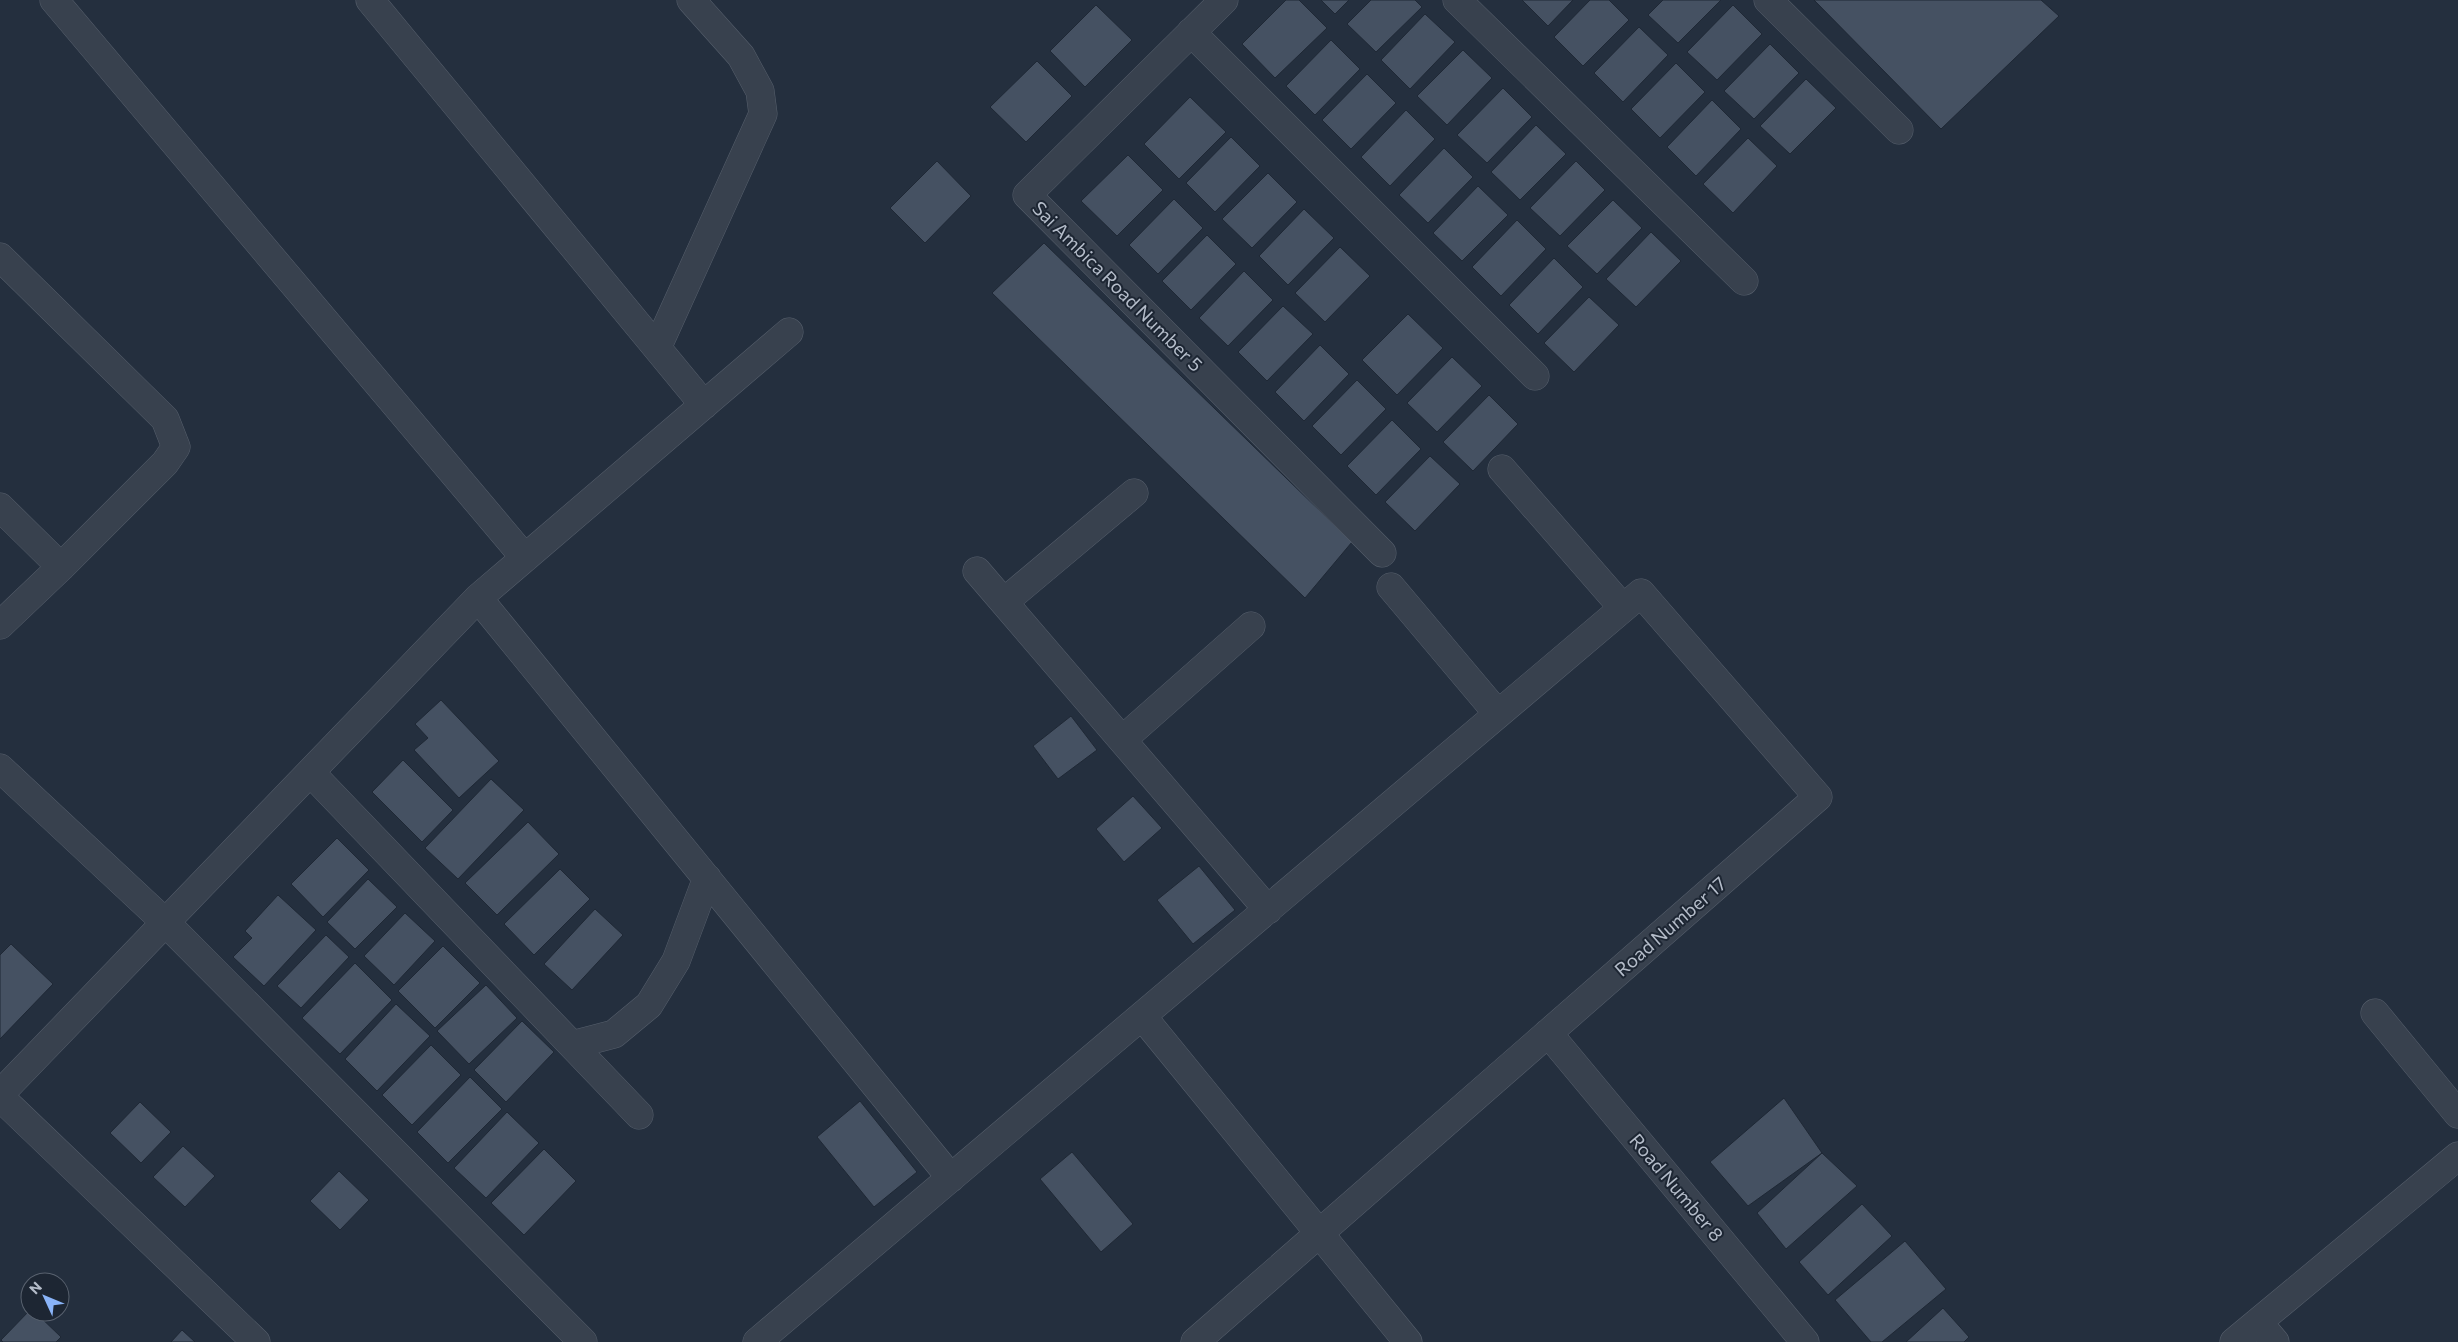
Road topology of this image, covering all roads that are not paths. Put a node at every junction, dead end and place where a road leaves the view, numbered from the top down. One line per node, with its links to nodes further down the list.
1 (54, 0): 19 (street)
2 (370, 0): 12 (street)
3 (691, 0): 12 (street)
4 (1224, 0): 7 (street, Sai Ambica Road Number 5)
5 (1457, 0): 10 (street)
6 (1768, 0): 8 (street)
7 (1191, 32): 13 (street); 18 (street, Sai Ambica Road Number 5)
8 (1899, 130)
9 (0, 257): 20 (street)
10 (1744, 281)
11 (789, 332): 14 (street)
12 (657, 348): 14 (street)
13 (1535, 376)
14 (704, 405): 19 (street)
15 (1502, 469): 24 (street)
16 (1134, 493): 25 (street)
17 (0, 507): 20 (street)
18 (1382, 553)
19 (525, 558): 23 (street)
20 (61, 567): 26 (street)
21 (977, 571): 25 (street)
22 (1391, 587): 28 (street)
23 (478, 598): 31 (street); 32 (street)
24 (1632, 601): 28 (street); 37 (street, Road Number 17)
25 (1004, 602): 29 (street)
26 (0, 625)
27 (1252, 626): 29 (street)
28 (1498, 714): 33 (street)
29 (1122, 740): 33 (street)
30 (0, 768): 34 (street)
31 (310, 773): 34 (street); 38 (street)
32 (707, 878): 38 (street); 43 (street)
33 (1268, 910): 36 (street)
34 (166, 923): 39 (street); 47 (street)
35 (2374, 1013): 40 (street)
36 (1142, 1016): 43 (street); 44 (street)
37 (1548, 1033): 44 (street, Road Number 17); 51 (street, Road Number 8)
38 (572, 1045): 41 (street)
39 (0, 1095): 46 (street)
40 (2458, 1114)
41 (639, 1115)
42 (2458, 1156): 45 (street)
43 (951, 1178): 48 (street)
44 (1319, 1233): 49 (street, Road Number 17); 50 (street)
45 (2267, 1332): 52 (street)
46 (256, 1342)
47 (583, 1342)
48 (756, 1342)
49 (1195, 1342)
50 (1408, 1342)
51 (1805, 1342)
52 (2234, 1342)

